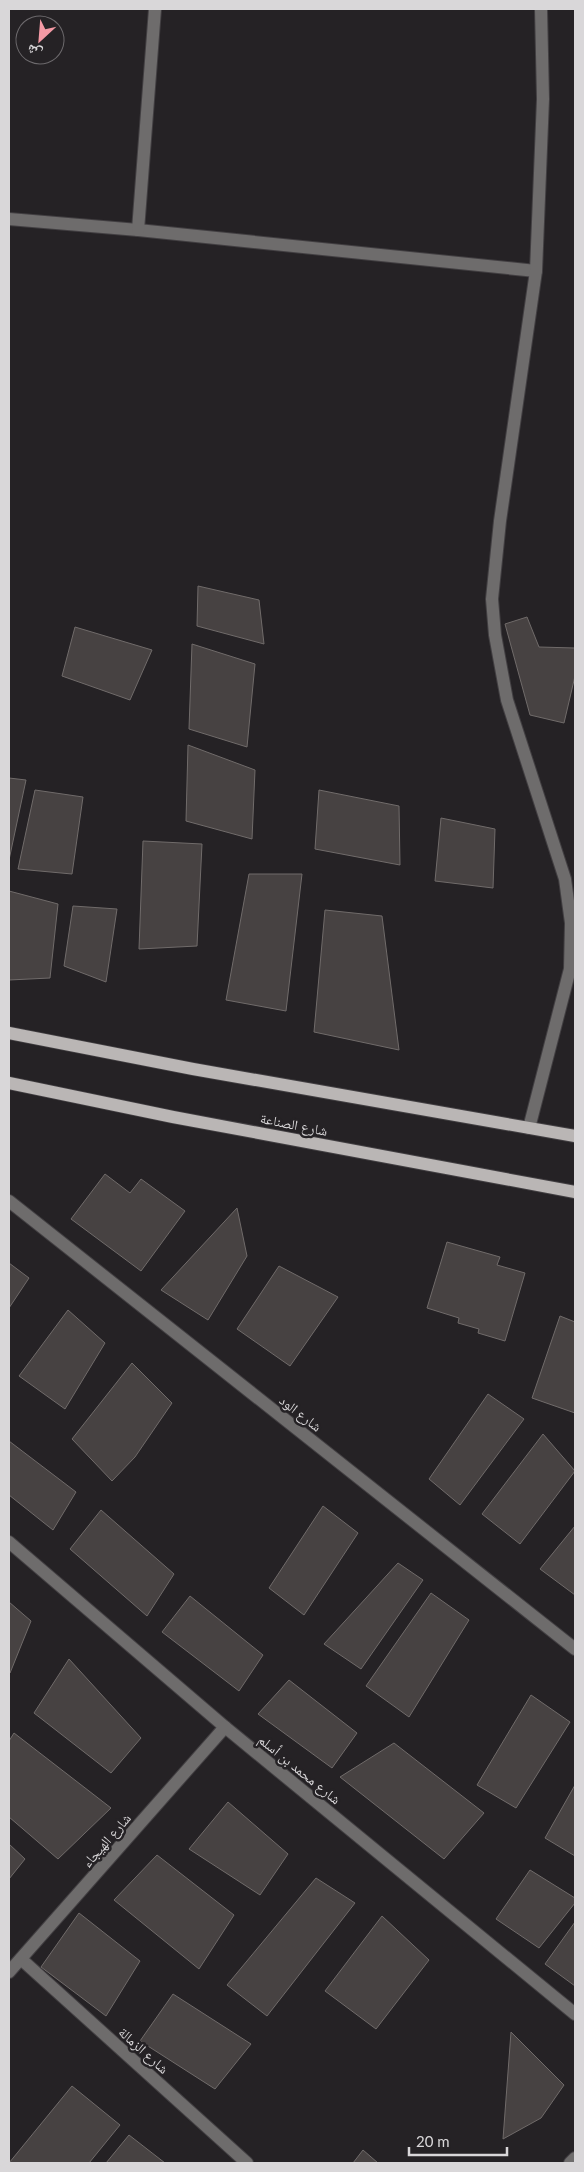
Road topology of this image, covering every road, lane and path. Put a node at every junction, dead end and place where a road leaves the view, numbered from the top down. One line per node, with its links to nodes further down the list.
1 (155, 9): 4 (street)
2 (541, 9): 5 (street)
3 (9, 219): 4 (street)
4 (138, 230): 5 (street)
5 (536, 271): 8 (street)
6 (9, 1033): 8 (main road)
7 (9, 1083): 10 (main road, شارع الصناعة)
8 (529, 1128): 9 (main road)
9 (575, 1136)
10 (575, 1192)
11 (9, 1201): 13 (street, شارع الود)
12 (9, 1542): 14 (street, شارع محمد بن أسلم)
13 (575, 1649)
14 (225, 1727): 15 (street, شارع الهيجاء); 17 (street, شارع محمد بن أسلم)
15 (21, 1959): 16 (street, شارع الهيجاء); 19 (street, شارع الزمالة)
16 (9, 1972)
17 (575, 2014)
18 (575, 2158): 20 (street)
19 (248, 2163)
20 (570, 2163)

